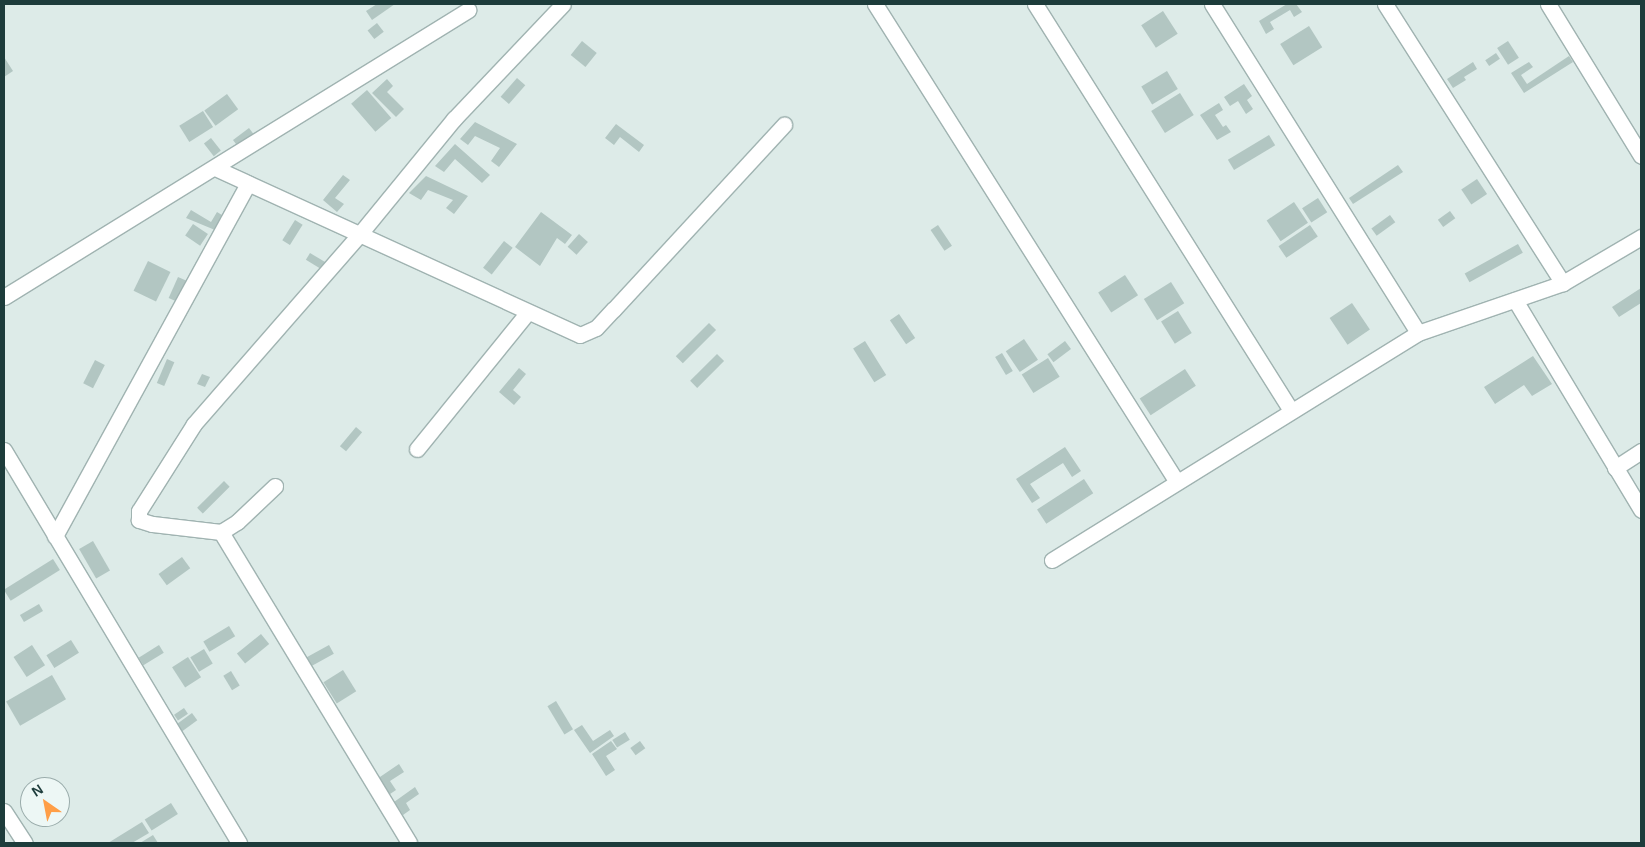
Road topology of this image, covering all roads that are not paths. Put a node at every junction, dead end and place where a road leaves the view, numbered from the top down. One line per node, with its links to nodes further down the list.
1 (563, 4): 12 (street)
2 (875, 4): 24 (street)
3 (1035, 4): 19 (street)
4 (1212, 4): 18 (street)
5 (1385, 4): 14 (street)
6 (1548, 4): 9 (street)
7 (468, 10): 10 (street)
8 (784, 125): 17 (street)
9 (1641, 156)
10 (215, 168): 11 (street); 15 (street)
11 (248, 183): 12 (street); 28 (street)
12 (359, 235): 17 (street); 27 (street)
13 (1641, 237): 14 (street)
14 (1563, 283): 16 (street)
15 (4, 297)
16 (1515, 300): 18 (street); 23 (street)
17 (528, 312): 20 (street)
18 (1418, 333): 19 (street)
19 (1291, 411): 24 (street)
20 (417, 449)
21 (4, 450): 28 (street)
22 (1641, 451): 23 (street)
23 (1615, 468): 26 (street)
24 (1177, 482): 29 (street)
25 (275, 486): 27 (street)
26 (1641, 510)
27 (221, 532): 33 (street)
28 (55, 536): 32 (street)
29 (1052, 560)
30 (4, 811): 31 (street)
31 (24, 843)
32 (238, 843)
33 (410, 843)

